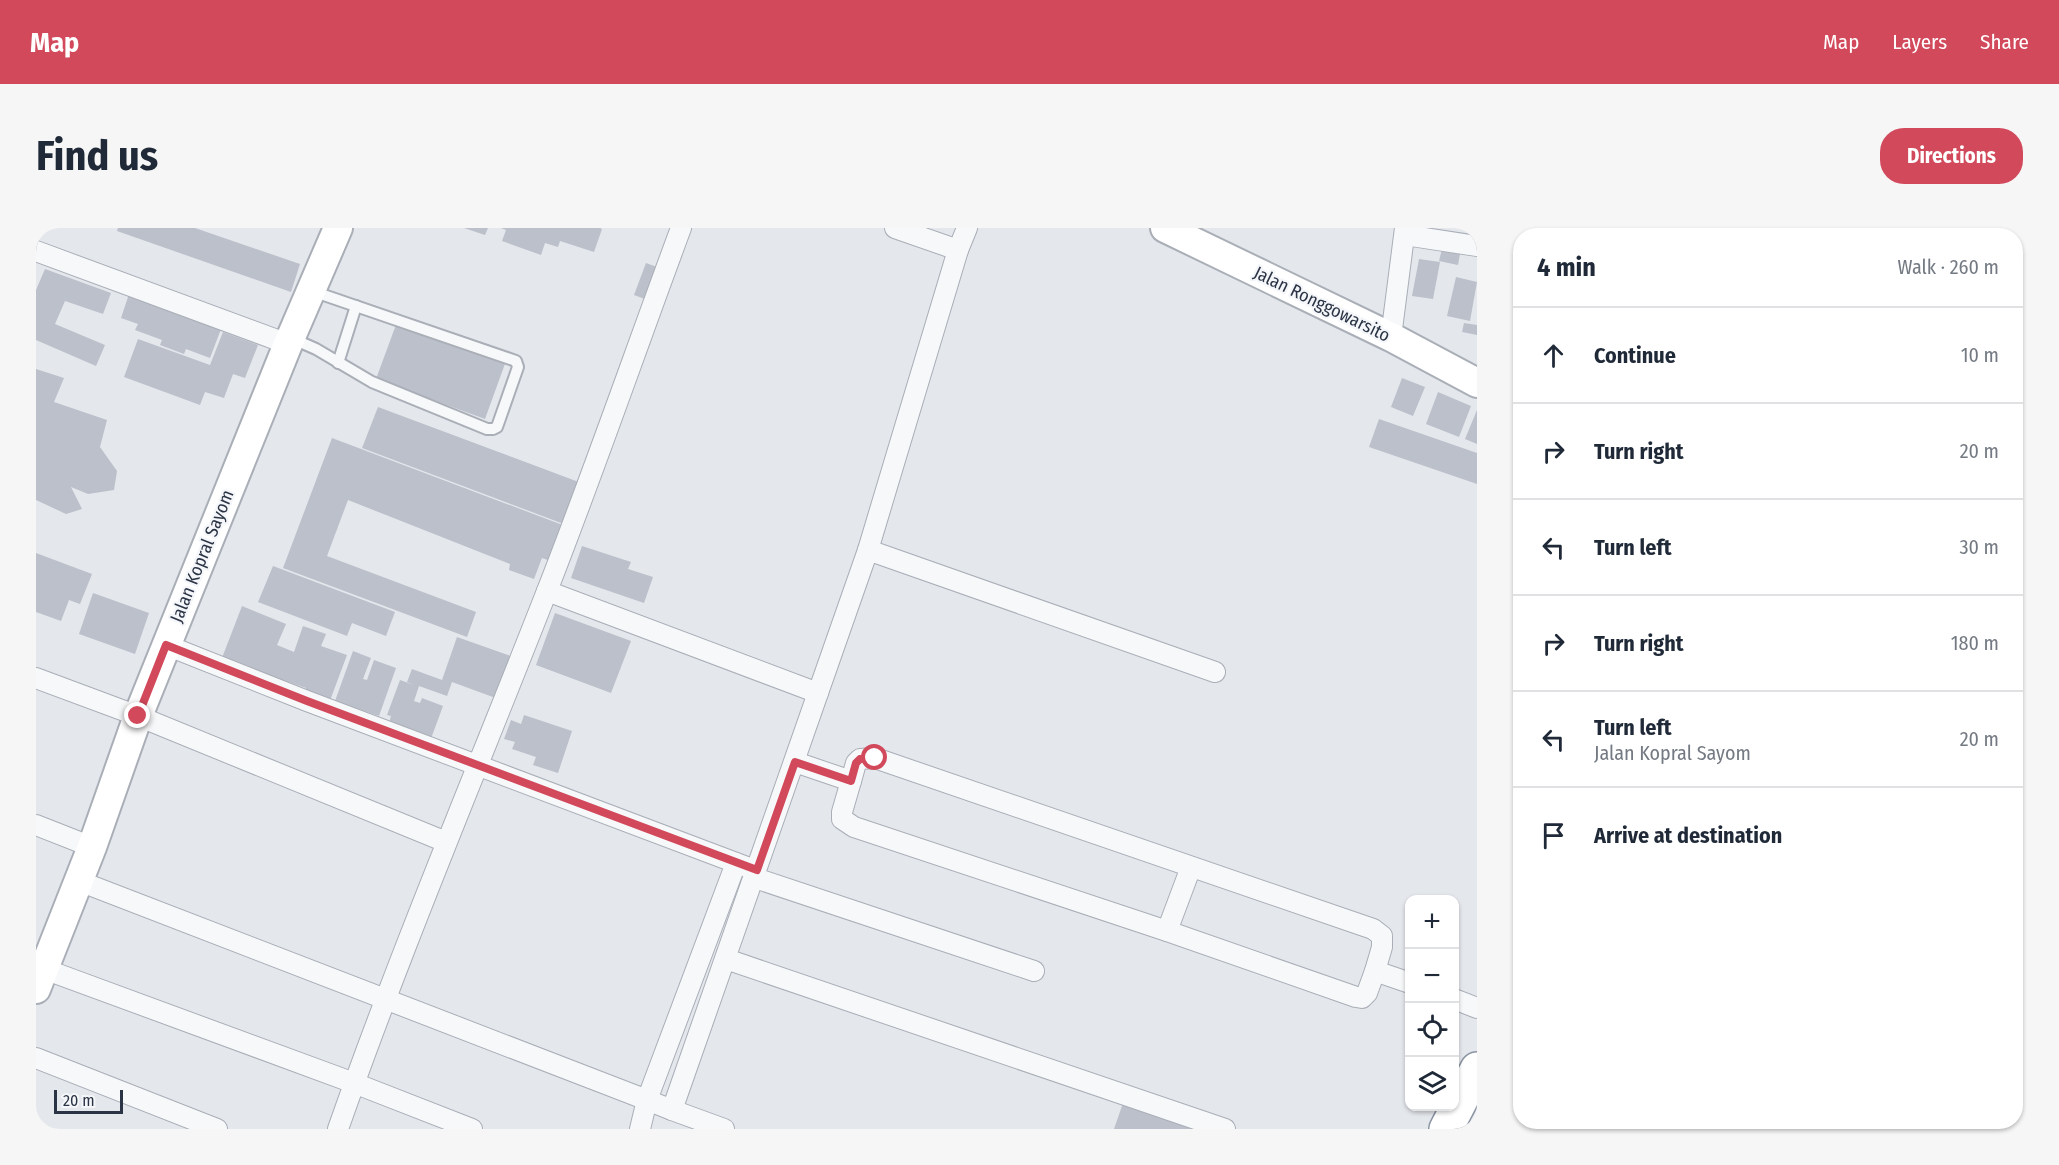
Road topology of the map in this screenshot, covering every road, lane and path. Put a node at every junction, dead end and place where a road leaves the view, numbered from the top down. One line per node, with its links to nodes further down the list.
1 (338, 228): 10 (street, Jalan Kopral Sayom)
2 (681, 228): 17 (street)
3 (895, 228): 8 (street)
4 (967, 228): 8 (street)
5 (1165, 228): 12 (street, Jalan Ronggowarsito)
6 (1405, 232): 7 (street); 12 (street)
7 (1477, 246)
8 (958, 250): 16 (street)
9 (36, 251): 13 (street)
10 (311, 291): 11 (lane); 13 (street, Jalan Kopral Sayom)
11 (356, 306): 14 (lane); 14 (lane)
12 (1391, 337): 15 (street, Jalan Ronggowarsito)
13 (289, 341): 14 (lane); 18 (street, Jalan Kopral Sayom)
14 (338, 363)
15 (1477, 383)
16 (868, 549): 19 (street); 21 (street)
17 (547, 591): 21 (street); 24 (street)
18 (166, 645): 22 (street, Jalan Kopral Sayom); 24 (street)
19 (1215, 672)
20 (36, 678): 22 (street)
21 (818, 693): 23 (street)
22 (138, 716): 27 (street); 28 (street, Jalan Kopral Sayom)
23 (795, 762): 25 (street); 31 (street)
24 (476, 765): 27 (street); 29 (street)
25 (851, 781): 30 (street); 33 (street)
26 (36, 825): 28 (street)
27 (446, 842): 39 (street)
28 (92, 847): 32 (street, Jalan Kopral Sayom)
29 (736, 863): 31 (street); 45 (street)
30 (1191, 867): 33 (street); 36 (street)
31 (756, 874): 34 (street); 35 (street)
32 (79, 881): 37 (street, Jalan Kopral Sayom); 39 (street)
33 (1167, 931): 36 (street)
34 (726, 959): 46 (street); 52 (street)
35 (1034, 971)
36 (1375, 971): 38 (street)
37 (39, 975): 44 (street)
38 (1405, 981)
39 (386, 998): 44 (street); 45 (street)
40 (1459, 1001): 41 (street)
41 (1477, 1008)
42 (36, 1058): 47 (street)
43 (1477, 1069): 53 (highway)
44 (354, 1083): 48 (street); 49 (street)
45 (647, 1100): 46 (street); 50 (street)
46 (672, 1110): 51 (street)
47 (217, 1129)
48 (338, 1129)
49 (472, 1129)
50 (639, 1129)
51 (724, 1129)
52 (1225, 1129)
53 (1446, 1129)

